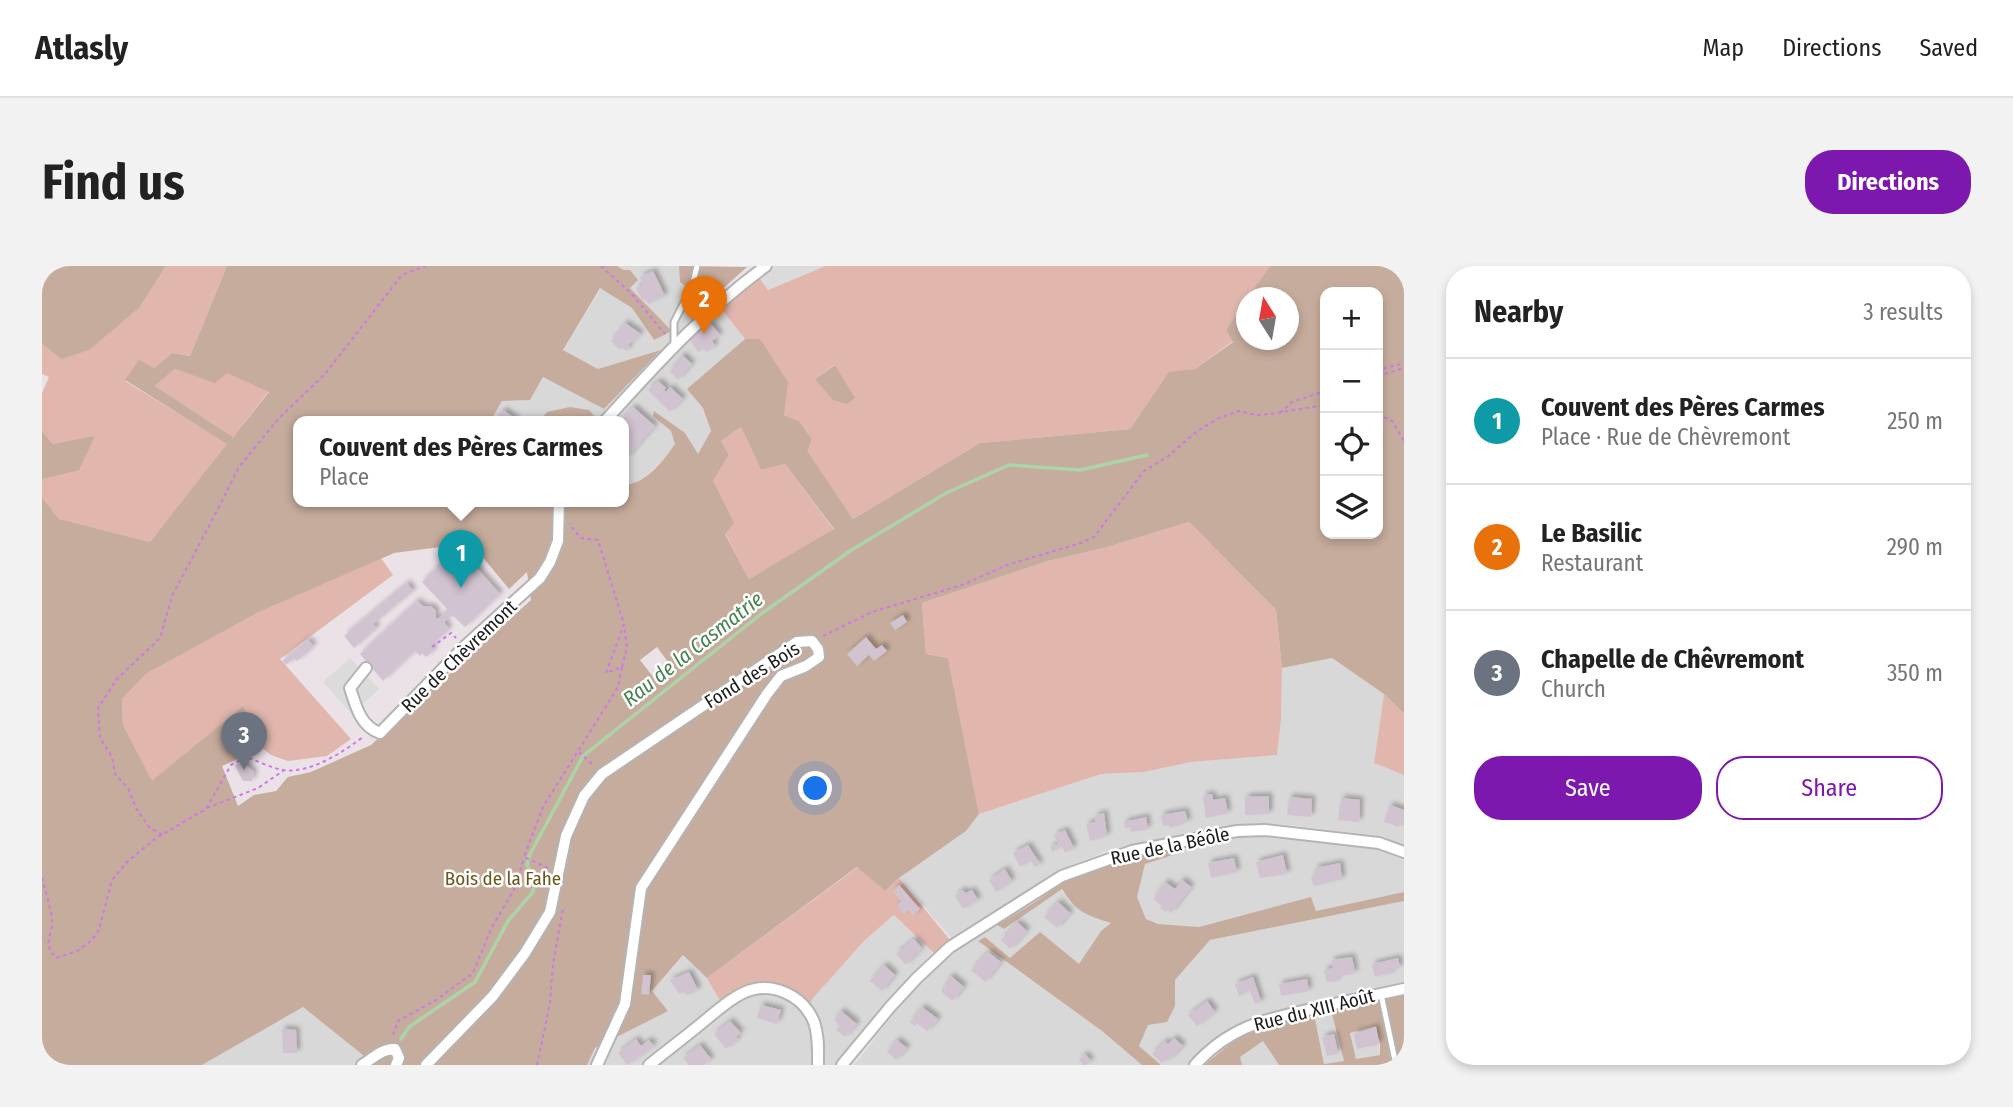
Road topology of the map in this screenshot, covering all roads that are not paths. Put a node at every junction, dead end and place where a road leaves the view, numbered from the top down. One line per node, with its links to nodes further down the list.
1 (697, 266): 3 (lane)
2 (766, 266): 3 (street)
3 (674, 345): 4 (street)
4 (609, 416)
5 (559, 508): 6 (street, Rue de Chèvremont)
6 (366, 668)
7 (1404, 852): 16 (street, Rue de la Béôle)
8 (1404, 989): 9 (street, Rue du XIII Août)
9 (1381, 994): 17 (street, Rue du XIII Août); 18 (lane)
10 (362, 1065): 11 (street)
11 (396, 1065)
12 (426, 1065): 13 (street, Fond des Bois)
13 (597, 1065)
14 (649, 1065): 15 (street)
15 (818, 1065)
16 (842, 1065)
17 (1195, 1065)
18 (1396, 1065)

